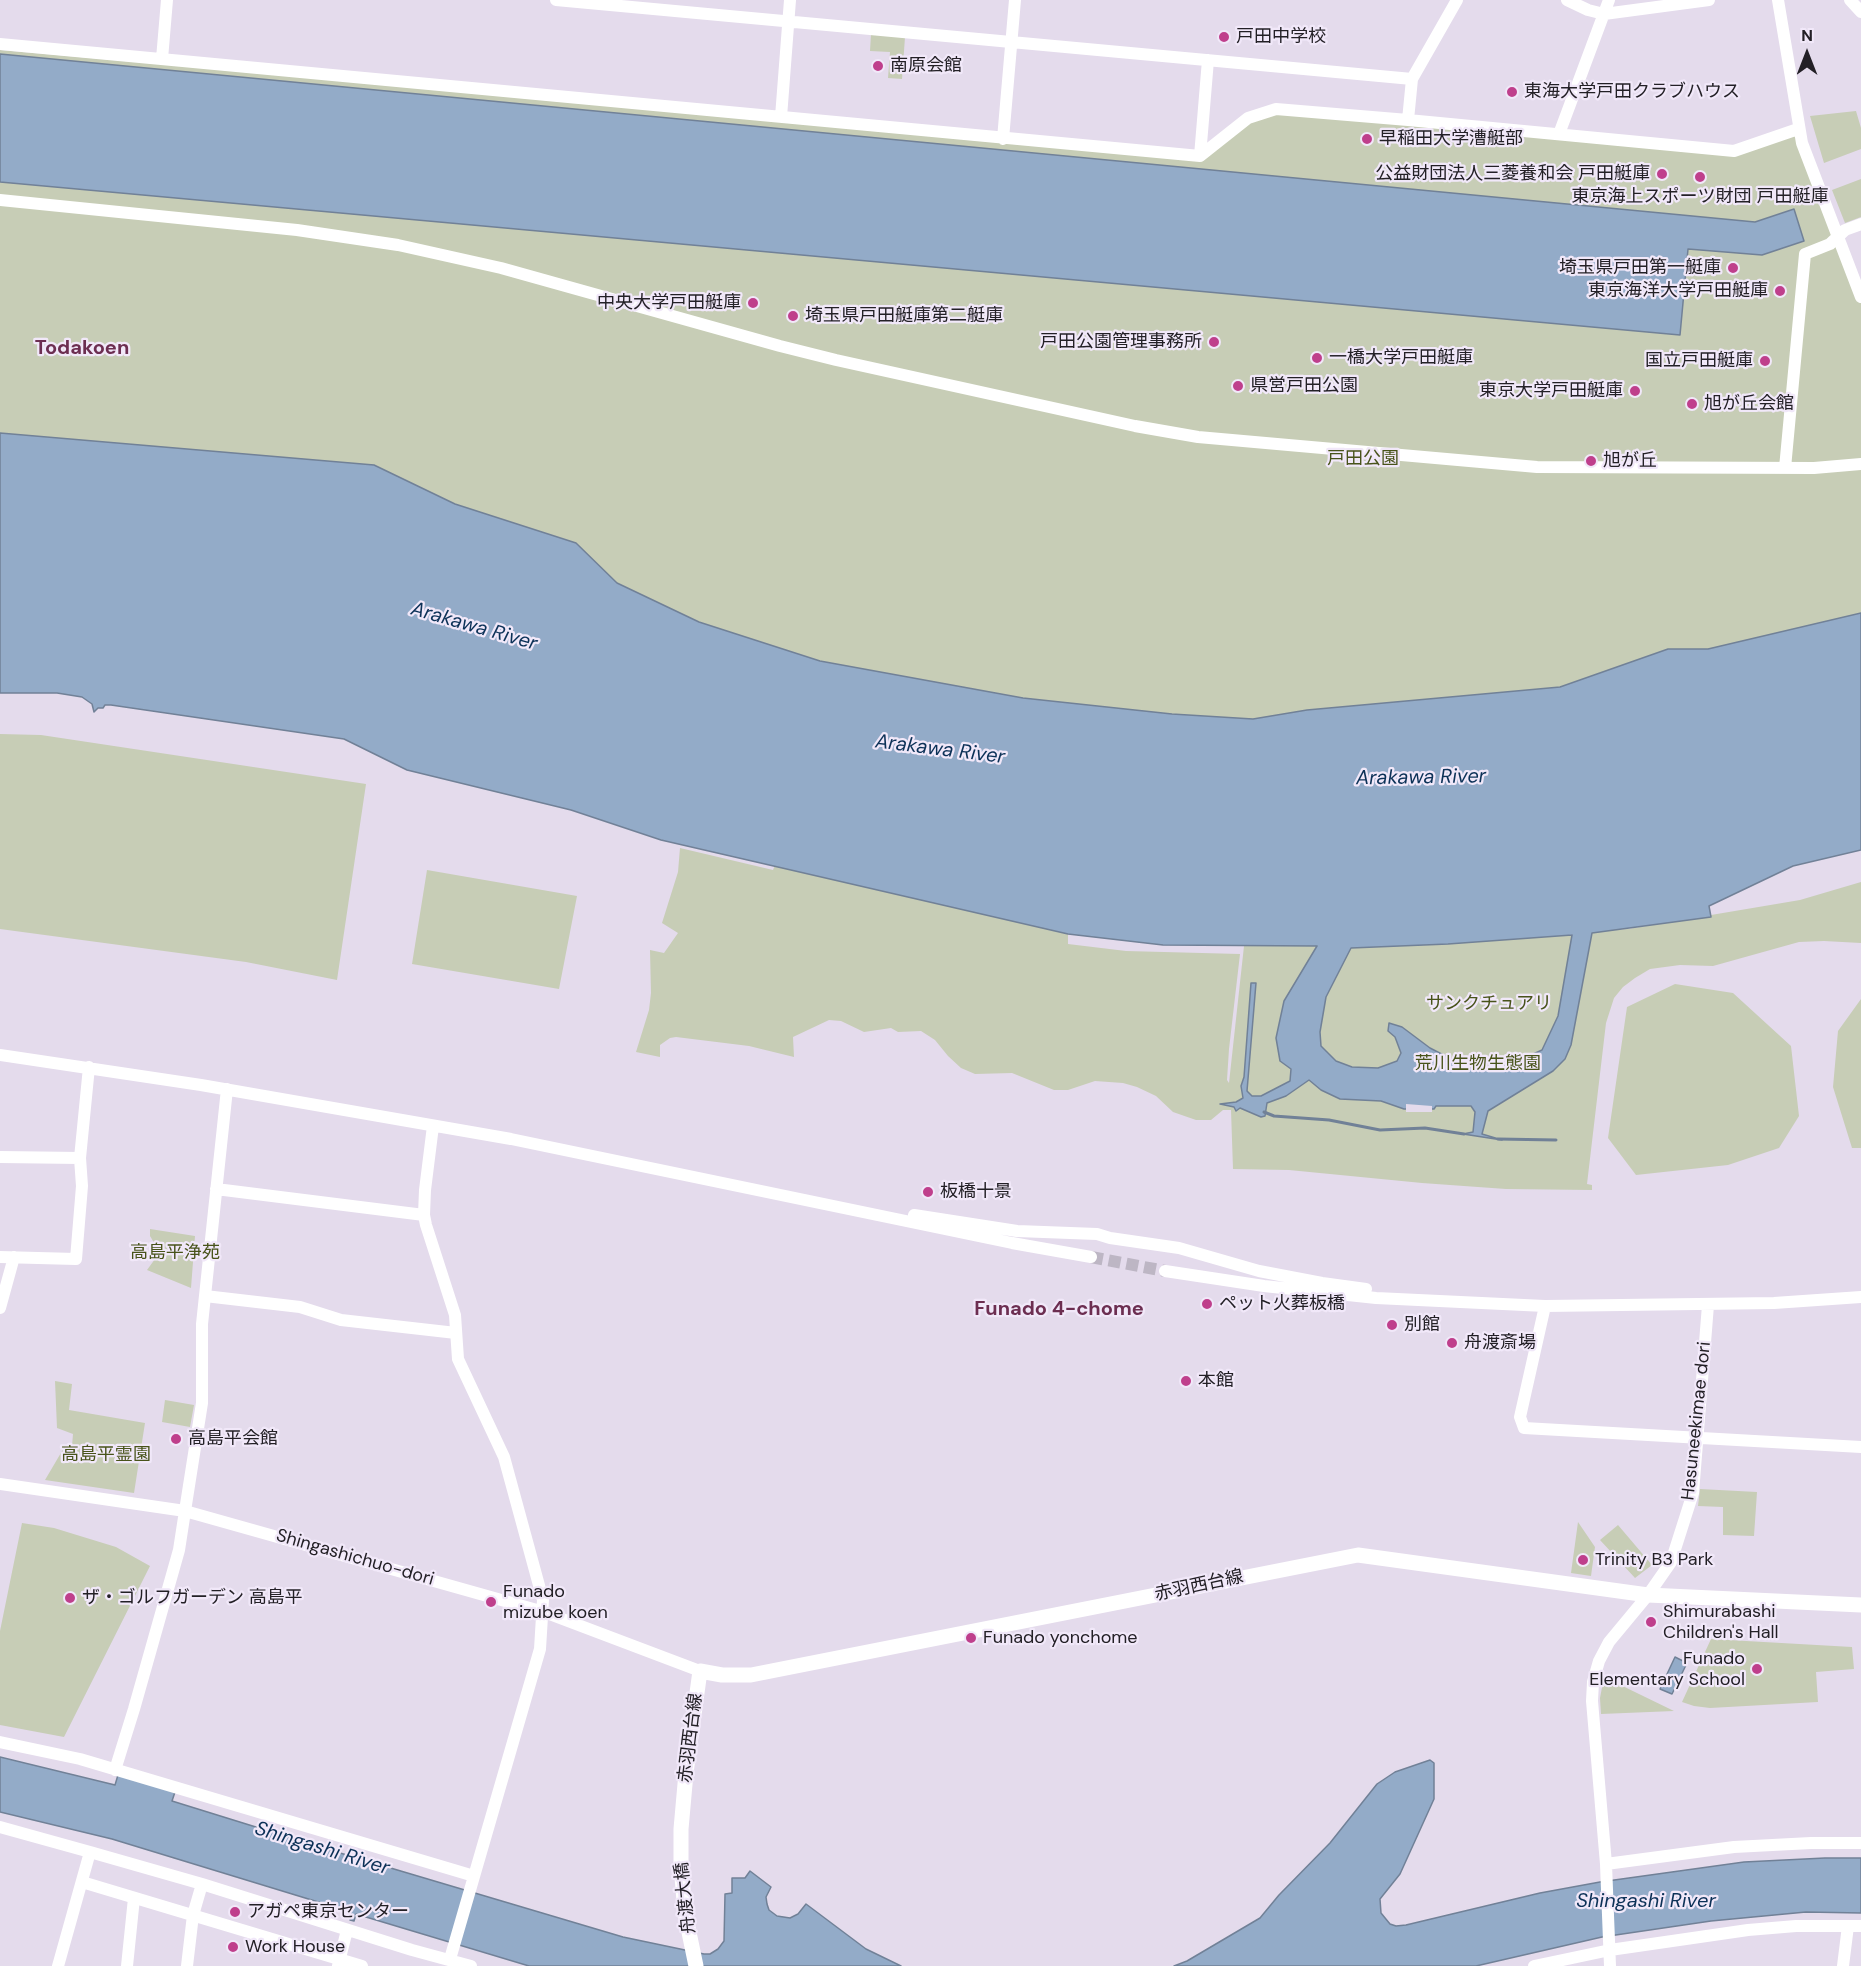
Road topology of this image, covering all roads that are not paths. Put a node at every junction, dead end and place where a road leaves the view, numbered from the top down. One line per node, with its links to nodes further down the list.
1 (167, 0): 17 (street)
2 (556, 0): 11 (street)
3 (790, 0): 14 (street)
4 (1015, 0): 15 (street)
5 (1457, 0): 19 (street)
6 (1568, 0): 13 (street)
7 (1609, 0): 13 (street)
8 (1709, 0): 13 (street)
9 (1778, 0): 22 (street)
10 (1850, 0): 12 (street)
11 (572, 1): 14 (street)
12 (1861, 12)
13 (1604, 14): 23 (street)
14 (789, 22): 15 (street); 20 (street)
15 (1011, 42): 18 (street); 24 (street)
16 (0, 44): 17 (street)
17 (162, 59): 20 (street)
18 (1208, 60): 19 (street); 25 (street)
19 (1412, 79): 21 (street)
20 (781, 117): 24 (street)
21 (1408, 120): 23 (street); 25 (street)
22 (1798, 129): 23 (street); 28 (street)
23 (1558, 134)
24 (1003, 139): 25 (street)
25 (1200, 156)
26 (0, 200): 31 (street)
27 (1861, 224): 28 (street)
28 (1838, 237): 29 (street); 31 (street)
29 (1861, 297)
30 (1861, 464): 31 (street)
31 (1785, 468)
32 (0, 1055): 33 (street)
33 (89, 1067): 34 (street); 37 (street)
34 (226, 1089): 35 (street); 38 (street)
35 (433, 1126): 39 (street); 40 (street)
36 (0, 1157): 37 (street)
37 (80, 1158): 42 (street)
38 (216, 1189): 39 (street); 45 (street)
39 (424, 1215): 51 (street)
40 (895, 1218): 43 (street); 47 (street)
41 (0, 1257): 42 (street)
42 (14, 1257): 50 (street)
43 (1091, 1257)
44 (1165, 1271): 47 (street)
45 (205, 1296): 51 (street); 55 (street)
46 (1861, 1296): 48 (street)
47 (1376, 1298): 49 (street)
48 (1708, 1305): 49 (street); 52 (street, Hasuneekimae dori)
49 (1545, 1306): 52 (street)
50 (0, 1308)
51 (456, 1334): 58 (street)
52 (1697, 1437): 53 (street); 56 (street, Hasuneekimae dori)
53 (1861, 1447)
54 (0, 1484): 55 (street, Shingashichuo-dori)
55 (185, 1511): 58 (street, Shingashichuo-dori); 61 (street)
56 (1648, 1595): 57 (main road, 赤羽西台線); 59 (main road, 赤羽西台線); 66 (street, Hasuneekimae dori)
57 (1861, 1605)
58 (544, 1612): 59 (street, Shingashichuo-dori); 67 (street)
59 (700, 1671): 63 (main road, 赤羽西台線)
60 (0, 1742): 61 (street)
61 (115, 1770): 67 (street)
62 (0, 1827): 65 (street)
63 (681, 1829): 83 (main road, 舟渡大橋)
64 (1861, 1843): 66 (street)
65 (90, 1852): 68 (street); 69 (street)
66 (1606, 1867): 75 (street, Hasuneekimae dori)
67 (474, 1877): 76 (street)
68 (82, 1882): 70 (street); 78 (street)
69 (202, 1884): 71 (street); 74 (street)
70 (134, 1898): 71 (street); 79 (street)
71 (193, 1915): 77 (street); 80 (street)
72 (1848, 1926): 73 (street); 75 (street); 86 (street)
73 (1861, 1926)
74 (347, 1930): 76 (street); 77 (street)
75 (1610, 1948): 84 (street); 85 (street)
76 (450, 1959): 82 (street)
77 (339, 1963): 81 (street)
78 (58, 1966)
79 (127, 1966)
80 (187, 1966)
81 (362, 1966)
82 (471, 1966)
83 (696, 1966)
84 (1534, 1966)
85 (1610, 1966)
86 (1843, 1966)

